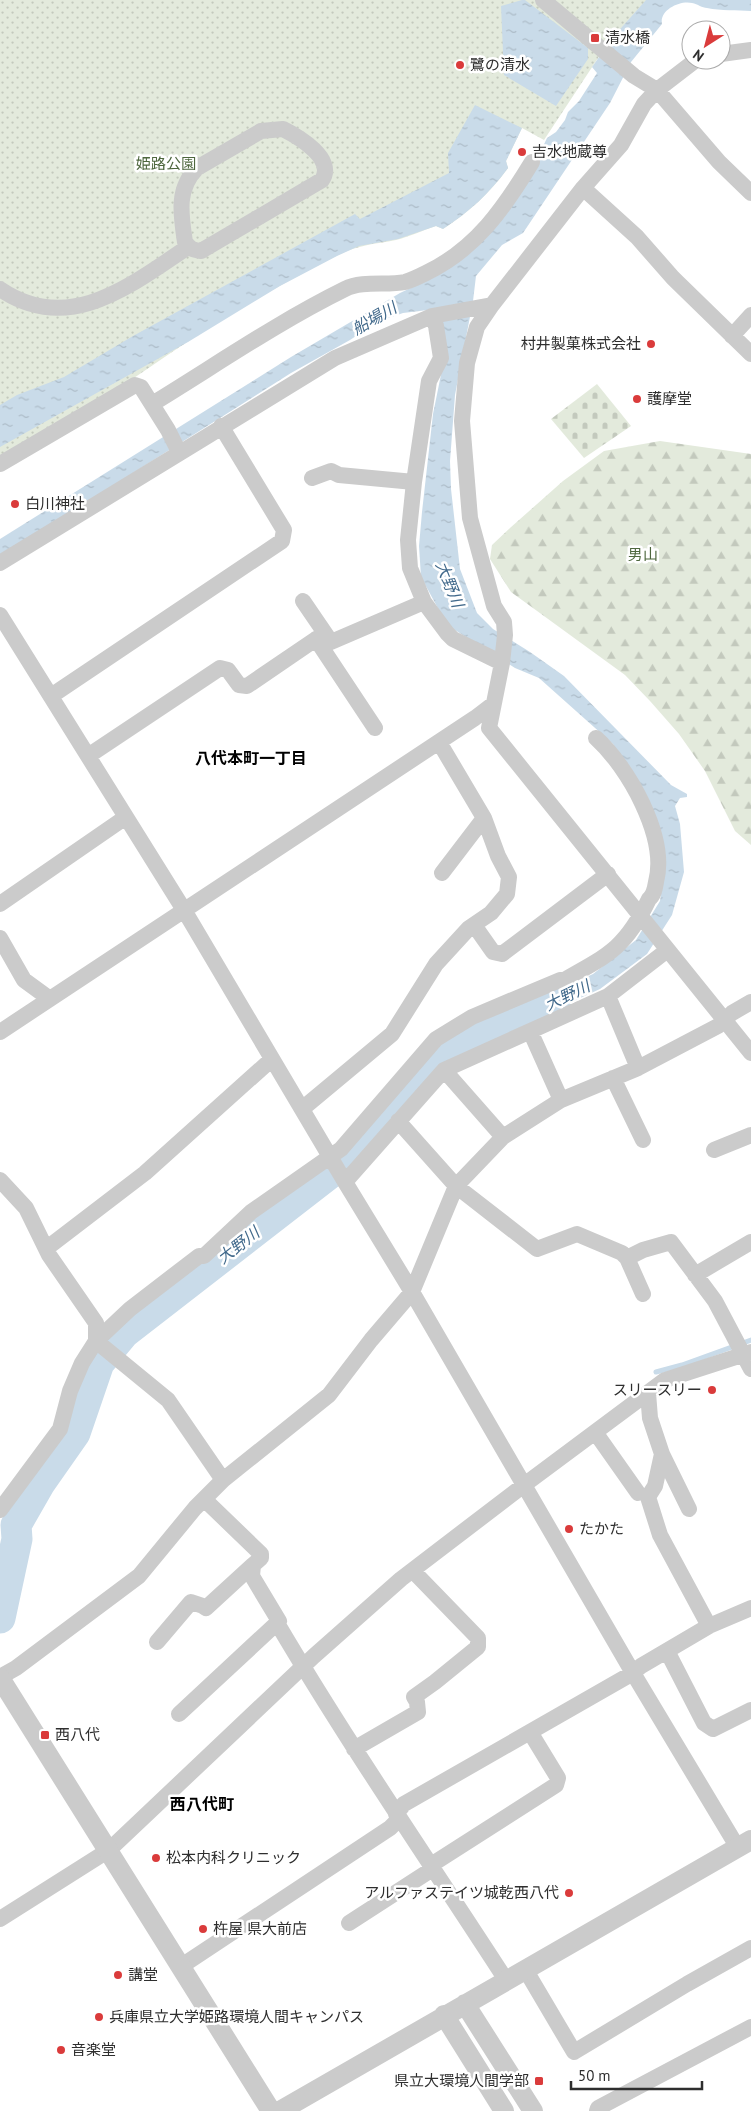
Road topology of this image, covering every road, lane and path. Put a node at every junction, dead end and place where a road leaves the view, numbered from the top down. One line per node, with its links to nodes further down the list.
1 (542, 0): 5 (street)
2 (751, 50): 3 (street)
3 (731, 53)
4 (683, 70): 5 (street)
5 (657, 90): 7 (street); 8 (street)
6 (532, 162): 16 (street)
7 (583, 188): 11 (street); 14 (street)
8 (751, 193)
9 (188, 247): 9 (street); 10 (street)
10 (0, 289)
11 (492, 305): 13 (street); 27 (street)
12 (751, 315): 14 (street)
13 (432, 316): 17 (street); 21 (street)
14 (732, 336): 15 (street)
15 (751, 354)
16 (152, 404): 18 (street); 19 (street)
17 (221, 426): 18 (street); 28 (street)
18 (179, 452): 22 (street)
19 (0, 464)
20 (312, 478): 21 (street)
21 (414, 482): 24 (street)
22 (0, 563)
23 (303, 601): 26 (street)
24 (424, 602): 26 (street); 27 (street)
25 (3, 625): 28 (street)
26 (324, 641): 30 (street); 33 (street)
27 (502, 663): 29 (street)
28 (51, 696): 33 (street)
29 (492, 705): 32 (street); 37 (street)
30 (375, 728)
31 (596, 738): 40 (street)
32 (439, 742): 35 (street); 39 (street)
33 (88, 756): 34 (street)
34 (126, 817): 38 (street); 39 (street)
35 (484, 818): 36 (street); 41 (street)
36 (442, 874)
37 (608, 874): 40 (street); 41 (street)
38 (0, 904)
39 (184, 910): 45 (street); 51 (street)
40 (640, 916): 43 (street); 62 (street)
41 (474, 925): 56 (street)
42 (0, 938): 45 (street)
43 (667, 949): 44 (street); 47 (street)
44 (608, 996): 49 (street); 52 (street)
45 (50, 999): 48 (street)
46 (751, 1002): 47 (street)
47 (725, 1020): 50 (street); 52 (street)
48 (0, 1032)
49 (531, 1033): 53 (street); 55 (street)
50 (751, 1053)
51 (272, 1059): 56 (street); 67 (street)
52 (638, 1068): 54 (street)
53 (444, 1070): 57 (street); 59 (street)
54 (613, 1078): 55 (street); 60 (street)
55 (561, 1100): 59 (street)
56 (302, 1109): 62 (street)
57 (398, 1121): 64 (street); 65 (street)
58 (751, 1135): 61 (street)
59 (503, 1137): 65 (street)
60 (643, 1140)
61 (714, 1150)
62 (330, 1156): 64 (street); 72 (street)
63 (0, 1180): 67 (street)
64 (345, 1182): 70 (street)
65 (456, 1186): 68 (street); 70 (street)
66 (751, 1242): 69 (street)
67 (47, 1248): 72 (street)
68 (627, 1258): 69 (street); 71 (street)
69 (695, 1275): 73 (street)
70 (412, 1292): 78 (street); 79 (street)
71 (642, 1294)
72 (96, 1341): 78 (street); 82 (street)
73 (746, 1345): 74 (street); 75 (street)
74 (751, 1369)
75 (648, 1393): 76 (street); 77 (street)
76 (595, 1432): 79 (street); 80 (street)
77 (662, 1454): 83 (street); 88 (street)
78 (223, 1480): 81 (street)
79 (524, 1485): 85 (street); 92 (street)
80 (638, 1493)
81 (204, 1498): 84 (street); 93 (street)
82 (0, 1510)
83 (689, 1510)
84 (253, 1565): 87 (street); 89 (street)
85 (413, 1571): 91 (street); 97 (street)
86 (751, 1608): 88 (street)
87 (277, 1624): 91 (street); 95 (street)
88 (709, 1626): 90 (street)
89 (157, 1642)
90 (667, 1652): 92 (street); 94 (street)
91 (303, 1667): 97 (street); 100 (street)
92 (633, 1673): 96 (street); 99 (street)
93 (0, 1677): 100 (street)
94 (751, 1710)
95 (179, 1714)
96 (530, 1732): 98 (street); 101 (street)
97 (354, 1749): 98 (street)
98 (398, 1816): 101 (street); 105 (street)
99 (744, 1844): 106 (street)
100 (109, 1850): 102 (street); 105 (street)
101 (432, 1867): 103 (street); 107 (street)
102 (0, 1919)
103 (349, 1923)
104 (751, 1948): 106 (street)
105 (180, 1967): 111 (street)
106 (525, 1969): 107 (street)
107 (506, 1980): 108 (street)
108 (465, 2004): 109 (street); 114 (street)
109 (444, 2015): 112 (street); 113 (street)
110 (751, 2028): 115 (street)
111 (271, 2111)
112 (280, 2111)
113 (504, 2111)
114 (533, 2111)
115 (597, 2111)

